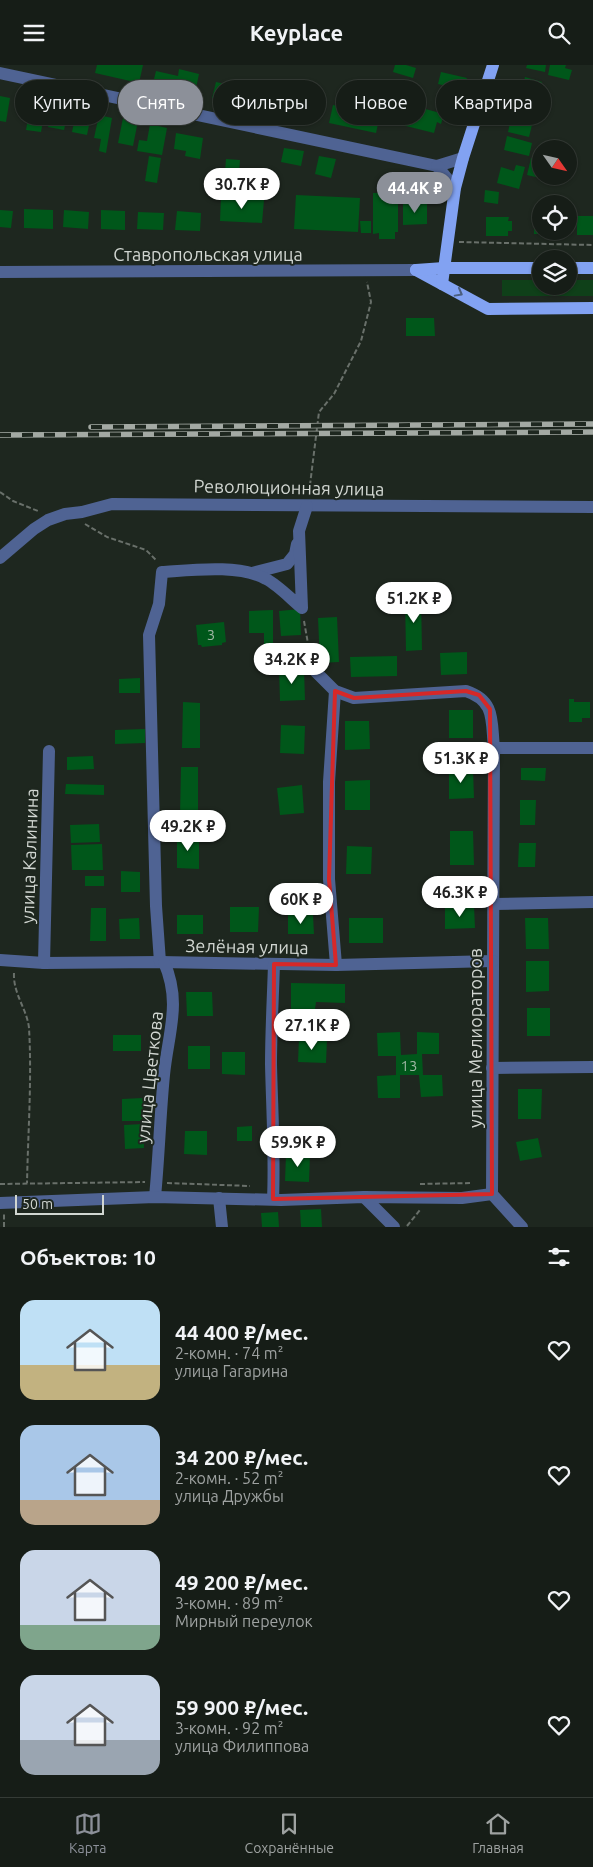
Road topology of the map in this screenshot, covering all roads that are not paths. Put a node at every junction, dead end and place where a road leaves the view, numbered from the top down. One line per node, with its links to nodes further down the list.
1 (493, 65): 3 (main road)
2 (0, 73): 4 (street)
3 (463, 158): 4 (street); 5 (main road)
4 (437, 166): 5 (street)
5 (455, 188): 6 (main road)
6 (444, 268): 7 (main road, Ставропольская улица); 10 (main road, Ставропольская улица); 12 (main road)
7 (532, 268)
8 (577, 268): 9 (main road)
9 (593, 268)
10 (416, 270): 11 (street, Ставропольская улица); 12 (main road, Ставропольская улица)
11 (0, 272)
12 (442, 284): 13 (main road, Ставропольская улица, one-way to 13)
13 (593, 308)
14 (307, 506): 15 (street, Революционная улица); 16 (street); 17 (street, Революционная улица)
15 (593, 507)
16 (299, 531): 18 (street); 18 (street)
17 (0, 558)
18 (248, 573): 28 (street, улица Цветкова)
19 (312, 668): 20 (street)
20 (335, 691): 21 (street, улица Мелиораторов); 31 (street)
21 (494, 748): 22 (street); 25 (street, улица Мелиораторов)
22 (593, 748)
23 (49, 751): 29 (street, улица Калинина)
24 (593, 902): 25 (street)
25 (493, 904): 27 (street, улица Мелиораторов)
26 (0, 960): 29 (street, Зелёная улица)
27 (493, 961): 31 (street, Зелёная улица); 33 (street, улица Мелиораторов)
28 (162, 962): 29 (street, Зелёная улица); 30 (street, Зелёная улица); 35 (street, улица Цветкова)
29 (44, 963)
30 (274, 964): 31 (street, Зелёная улица); 38 (street)
31 (336, 965)
32 (593, 1067): 33 (street)
33 (492, 1068): 34 (street, улица Мелиораторов)
34 (492, 1194): 36 (street); 42 (street)
35 (155, 1197): 37 (street); 39 (street)
36 (364, 1197): 38 (street); 41 (street)
37 (219, 1198): 38 (street); 40 (street)
38 (273, 1199)
39 (0, 1203)
40 (222, 1227)
41 (394, 1227)
42 (522, 1227)

